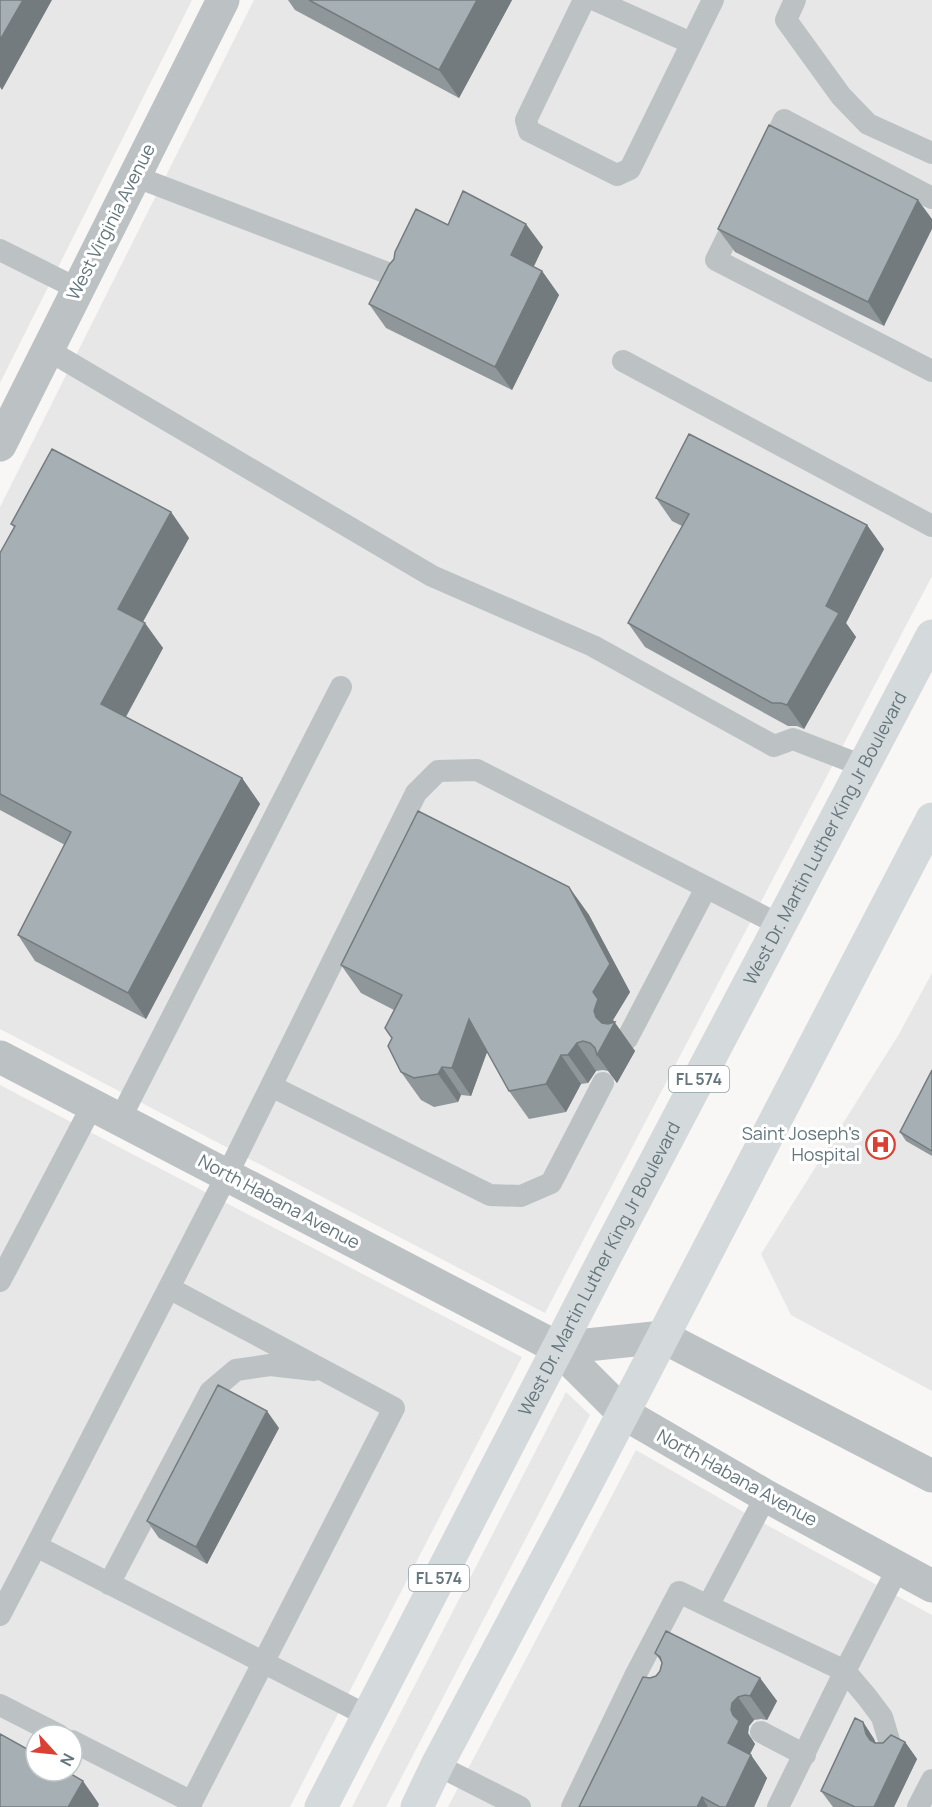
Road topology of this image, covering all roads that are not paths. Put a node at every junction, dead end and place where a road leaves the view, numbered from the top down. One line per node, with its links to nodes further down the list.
1 (223, 0): 9 (street, West Virginia Avenue)
2 (584, 0): 6 (lane)
3 (595, 0): 6 (lane)
4 (713, 0): 6 (lane)
5 (795, 0): 7 (lane)
6 (691, 43)
7 (932, 153)
8 (758, 174): 11 (lane)
9 (134, 176): 13 (lane); 14 (street, West Virginia Avenue)
10 (747, 195): 17 (lane)
11 (932, 198)
12 (0, 250): 14 (lane)
13 (398, 277)
14 (78, 289): 15 (street, West Virginia Avenue)
15 (48, 350): 18 (street, West Virginia Avenue); 22 (lane)
16 (623, 361): 19 (lane)
17 (932, 370)
18 (0, 445)
19 (932, 526)
20 (932, 636): 22 (main road, West Dr. Martin Luther King Jr Boulevard / FL 574)
21 (341, 687): 30 (lane)
22 (863, 766): 25 (main road, West Dr. Martin Luther King Jr Boulevard / FL 574)
23 (932, 819): 34 (main road)
24 (706, 888): 25 (lane); 26 (lane); 29 (lane)
25 (780, 925): 35 (main road, West Dr. Martin Luther King Jr Boulevard / FL 574)
26 (627, 1039)
27 (0, 1057): 30 (street, North Habana Avenue)
28 (603, 1083): 29 (lane)
29 (271, 1086): 31 (lane)
30 (106, 1112): 31 (street, North Habana Avenue); 32 (lane)
31 (227, 1175): 33 (lane); 35 (street, North Habana Avenue)
32 (0, 1281)
33 (169, 1288): 36 (lane); 40 (lane)
34 (663, 1337): 35 (street); 37 (main road); 38 (street)
35 (558, 1348): 37 (street, North Habana Avenue); 49 (main road, West Dr. Martin Luther King Jr Boulevard / FL 574)
36 (325, 1371): 42 (lane); 46 (lane)
37 (623, 1413): 39 (street, North Habana Avenue); 55 (main road)
38 (932, 1476)
39 (766, 1496): 41 (street, North Habana Avenue); 44 (lane)
40 (36, 1546): 42 (lane); 45 (lane)
41 (898, 1566): 43 (street, North Habana Avenue); 47 (lane)
42 (109, 1584): 46 (lane)
43 (932, 1586)
44 (708, 1606): 47 (lane); 58 (lane)
45 (0, 1615)
46 (263, 1663): 49 (lane); 57 (lane)
47 (845, 1671): 52 (lane); 54 (lane)
48 (0, 1705): 50 (lane)
49 (368, 1716): 59 (main road, West Dr. Martin Luther King Jr Boulevard / FL 574)
50 (35, 1723)
51 (761, 1732): 54 (lane)
52 (891, 1747)
53 (84, 1748): 57 (lane)
54 (805, 1755): 62 (lane)
55 (437, 1765): 60 (main road); 61 (lane)
56 (932, 1780): 63 (lane)
57 (190, 1804)
58 (578, 1805)
59 (321, 1807)
60 (417, 1807)
61 (520, 1807)
62 (778, 1807)
63 (918, 1807)

